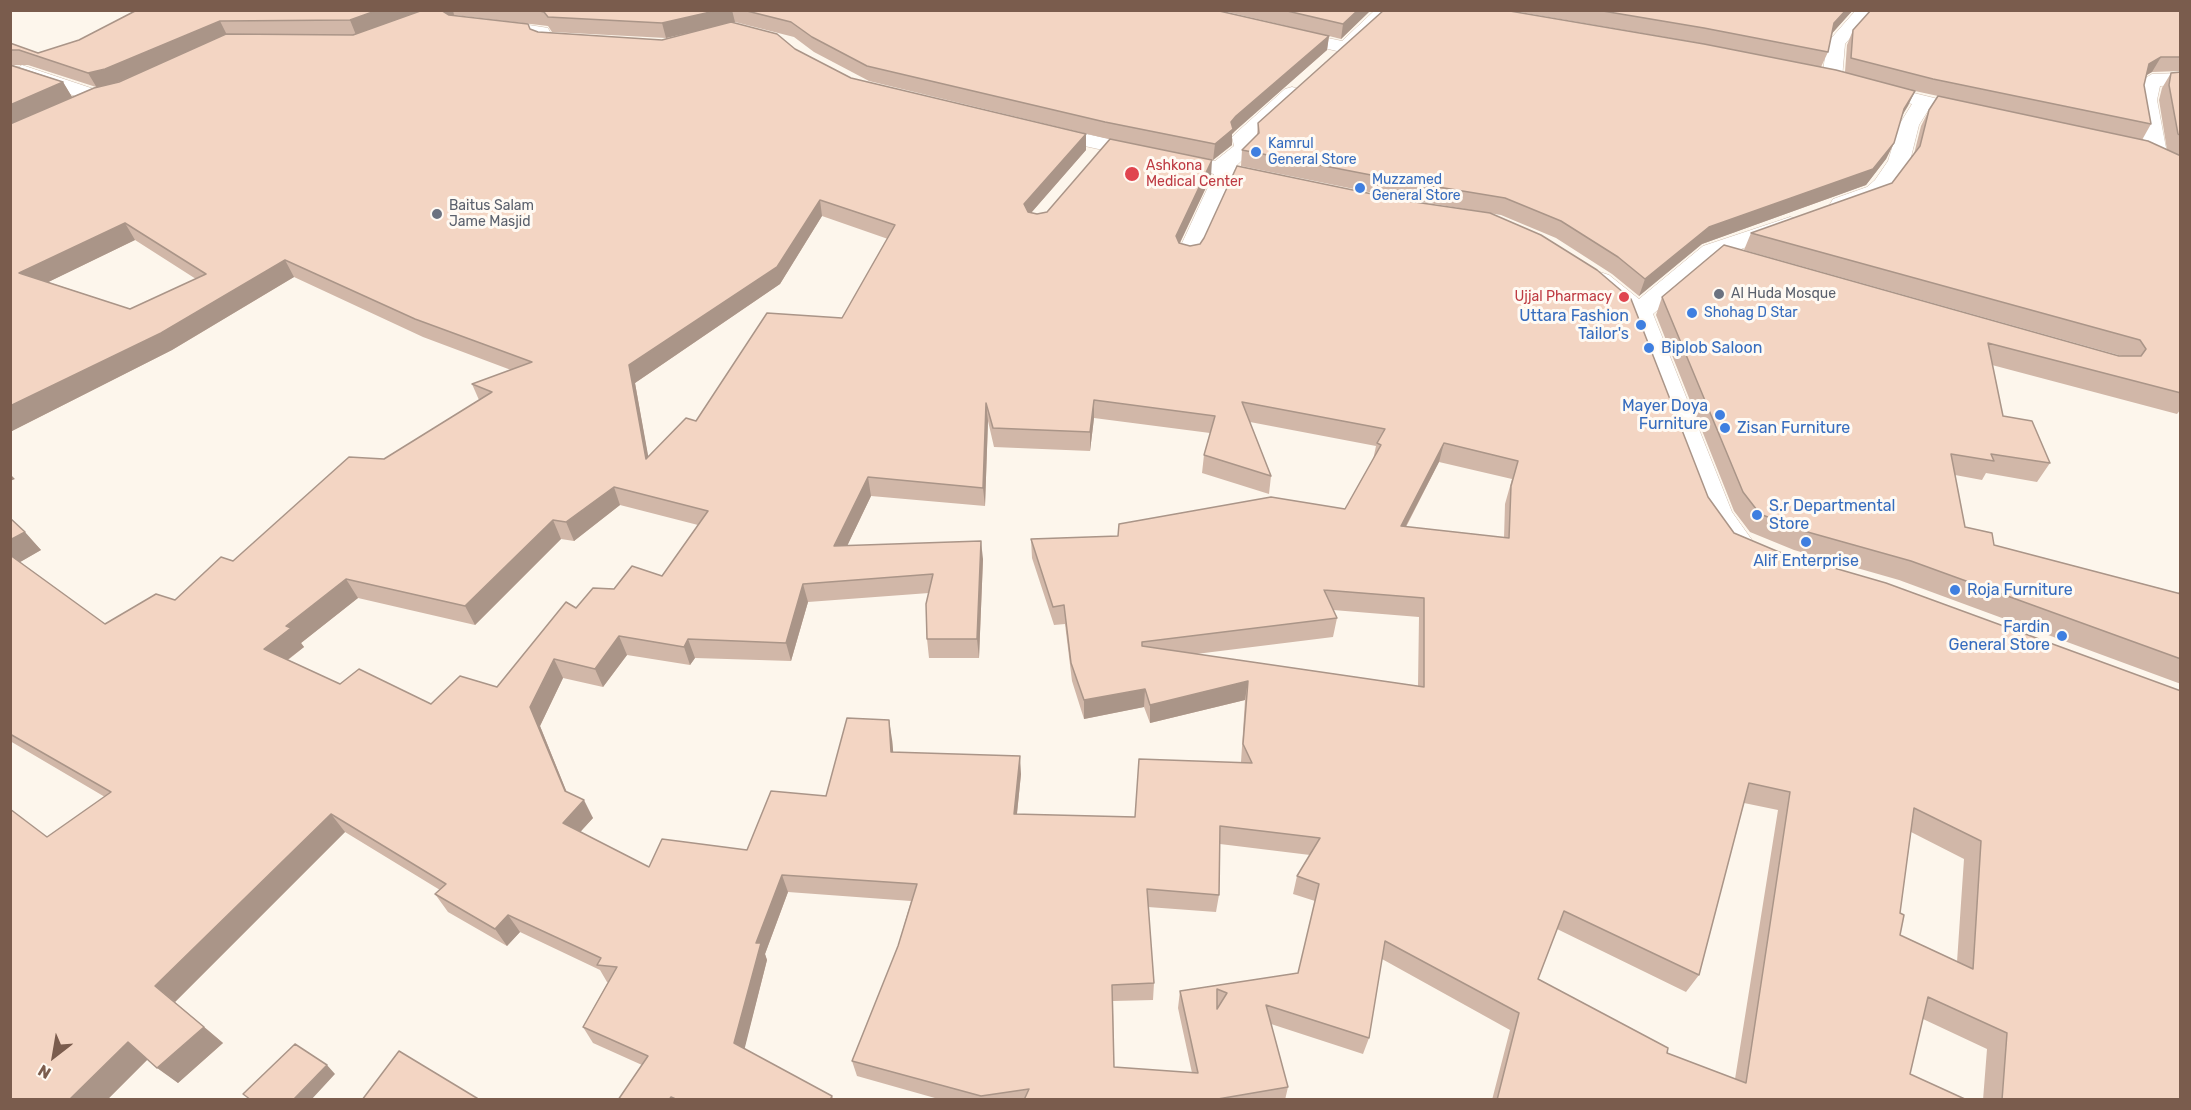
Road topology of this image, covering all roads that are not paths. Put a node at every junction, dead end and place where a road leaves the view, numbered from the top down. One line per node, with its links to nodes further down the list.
1 (1386, 10): 6 (street)
2 (1866, 10): 10 (street)
3 (463, 22): 5 (street)
4 (1269, 30): 6 (street)
5 (599, 42)
6 (1346, 47): 7 (street)
7 (1329, 61)
8 (20, 71): 16 (street)
9 (1810, 74): 10 (street)
10 (1832, 78): 13 (street)
11 (2181, 79): 17 (street)
12 (1304, 83): 18 (street)
13 (1923, 102): 14 (street); 20 (street)
14 (1993, 118)
15 (1023, 126): 18 (street)
16 (10, 136)
17 (2172, 164)
18 (1223, 169): 19 (street); 21 (street)
19 (1295, 185)
20 (1712, 251): 22 (street); 24 (street)
21 (1189, 254)
22 (1757, 264)
23 (1584, 269): 24 (street)
24 (1639, 312): 25 (street)
25 (1770, 556)

